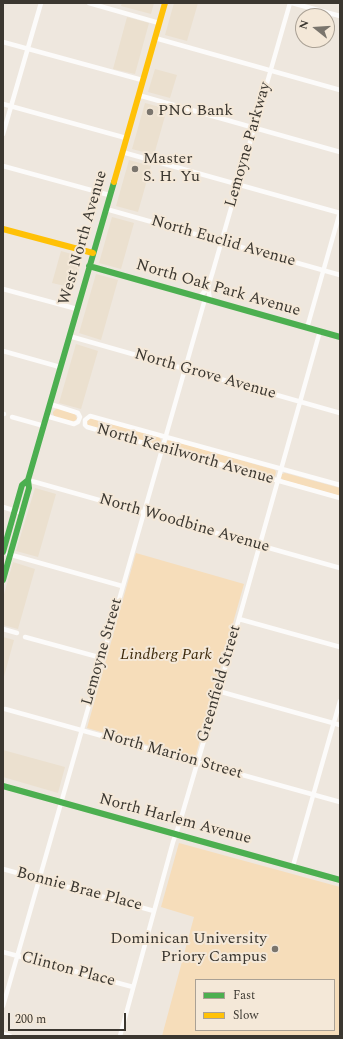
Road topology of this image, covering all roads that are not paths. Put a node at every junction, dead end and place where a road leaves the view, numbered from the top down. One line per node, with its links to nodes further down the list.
1 (41, 3): 9 (street)
2 (88, 3): 6 (street)
3 (165, 3): 6 (main road, West North Avenue)
4 (291, 3): 5 (street); 10 (street, Lemoyne Parkway)
5 (340, 16)
6 (159, 23): 7 (main road, West North Avenue)
7 (155, 38): 10 (street); 11 (main road, West North Avenue)
8 (3, 42): 9 (street)
9 (28, 49): 11 (street); 15 (street)
10 (270, 70): 12 (street); 16 (street, Lemoyne Parkway)
11 (142, 80): 13 (main road, West North Avenue)
12 (340, 90)
13 (138, 95): 16 (street); 18 (main road, West North Avenue)
14 (3, 104): 15 (street)
15 (11, 106): 17 (street); 18 (street)
16 (254, 128): 20 (street); 22 (street, Lemoyne Parkway)
17 (3, 134)
18 (126, 138): 19 (main road, West North Avenue)
19 (122, 152): 22 (street); 23 (main road, West North Avenue)
20 (340, 152)
21 (3, 166): 23 (street)
22 (238, 185): 25 (street); 27 (street, Lemoyne Parkway)
23 (109, 195): 24 (main road, West North Avenue)
24 (106, 209): 27 (street, North Euclid Avenue); 28 (main road, West North Avenue)
25 (340, 213): 30 (street)
26 (3, 229): 28 (main road)
27 (221, 242): 30 (street, North Euclid Avenue); 32 (street, Lemoyne Parkway)
28 (93, 253): 29 (main road, West North Avenue)
29 (89, 266): 34 (main road, North Oak Park Avenue); 35 (main road, West North Avenue)
30 (323, 270): 31 (street, North Euclid Avenue); 36 (street)
31 (340, 275)
32 (208, 287): 34 (street, Lemoyne Parkway); 34 (street, Lemoyne Parkway)
33 (3, 289): 35 (street)
34 (205, 299): 36 (main road, North Oak Park Avenue); 42 (street, Lemoyne Street)
35 (77, 309): 38 (main road, West North Avenue)
36 (307, 328): 37 (main road, North Oak Park Avenue)
37 (320, 332): 39 (main road, North Oak Park Avenue); 43 (street, Greenfield Street)
38 (69, 336): 41 (main road, West North Avenue); 42 (street, North Grove Avenue)
39 (340, 337)
40 (3, 351): 41 (street)
41 (60, 367): 44 (main road, West North Avenue)
42 (185, 369): 43 (street, North Grove Avenue); 49 (street, Lemoyne Street)
43 (300, 402): 45 (street, North Grove Avenue); 51 (street, Greenfield Street)
44 (50, 404): 46 (main road, West North Avenue); 46 (street, North Kenilworth Avenue)
45 (340, 413)
46 (46, 416): 48 (main road, West North Avenue)
47 (12, 417): 48 (street)
48 (44, 426): 52 (main road, West North Avenue)
49 (165, 437): 50 (street, Lemoyne Street); 50 (street, North Kenilworth Avenue); 51 (street, North Kenilworth Avenue)
50 (162, 449): 53 (street, North Kenilworth Avenue); 58 (street, Lemoyne Street)
51 (281, 469): 53 (street, Greenfield Street); 54 (street, North Kenilworth Avenue)
52 (28, 480): 57 (main road, West North Avenue); 58 (street, North Woodbine Avenue); 59 (main road, West North Avenue)
53 (278, 481): 55 (street, North Kenilworth Avenue); 60 (street, Greenfield Street)
54 (340, 485)
55 (340, 498)
56 (3, 508): 57 (street)
57 (15, 511): 59 (street); 61 (main road, West North Avenue)
58 (144, 512): 60 (street, North Woodbine Avenue); 65 (street, Lemoyne Street)
59 (22, 513): 62 (main road, West North Avenue)
60 (259, 545): 63 (street, North Woodbine Avenue); 66 (street, Greenfield Street)
61 (3, 552): 62 (street)
62 (10, 555): 64 (main road, West North Avenue); 65 (street)
63 (340, 568)
64 (3, 580)
65 (122, 586): 71 (street, Lemoyne Street)
66 (239, 619): 70 (street); 72 (street, Greenfield Street)
67 (3, 629): 68 (street)
68 (17, 633)
69 (25, 637): 71 (street)
70 (340, 648)
71 (102, 658): 77 (street, Lemoyne Street)
72 (218, 691): 75 (street); 78 (street, Greenfield Street)
73 (340, 701): 75 (street)
74 (5, 708): 77 (street, North Marion Street)
75 (334, 723): 76 (street); 80 (street)
76 (340, 725)
77 (81, 730): 78 (street, North Marion Street); 81 (street, Lemoyne Street)
78 (198, 762): 80 (street, North Marion Street); 83 (street, Greenfield Street)
79 (3, 786): 81 (main road, North Harlem Avenue)
80 (313, 795): 82 (street, North Marion Street); 84 (street)
81 (60, 802): 83 (main road, North Harlem Avenue); 86 (street, Lemoyne Street)
82 (340, 802)
83 (176, 834): 84 (main road, North Harlem Avenue); 88 (street, Greenfield Street)
84 (293, 866): 87 (main road, North Harlem Avenue)
85 (3, 869): 86 (street, Bonnie Brae Place)
86 (39, 879): 88 (street, Bonnie Brae Place); 90 (street, Lemoyne Street)
87 (340, 880)
88 (154, 910): 91 (street, Greenfield Street)
89 (3, 952): 90 (street, Clinton Place)
90 (17, 956): 91 (street, Clinton Place); 92 (street, Lemoyne Street)
91 (133, 987): 95 (street, Greenfield Street)
92 (3, 1006)
93 (3, 1034): 94 (street)
94 (10, 1036)
95 (120, 1036)

